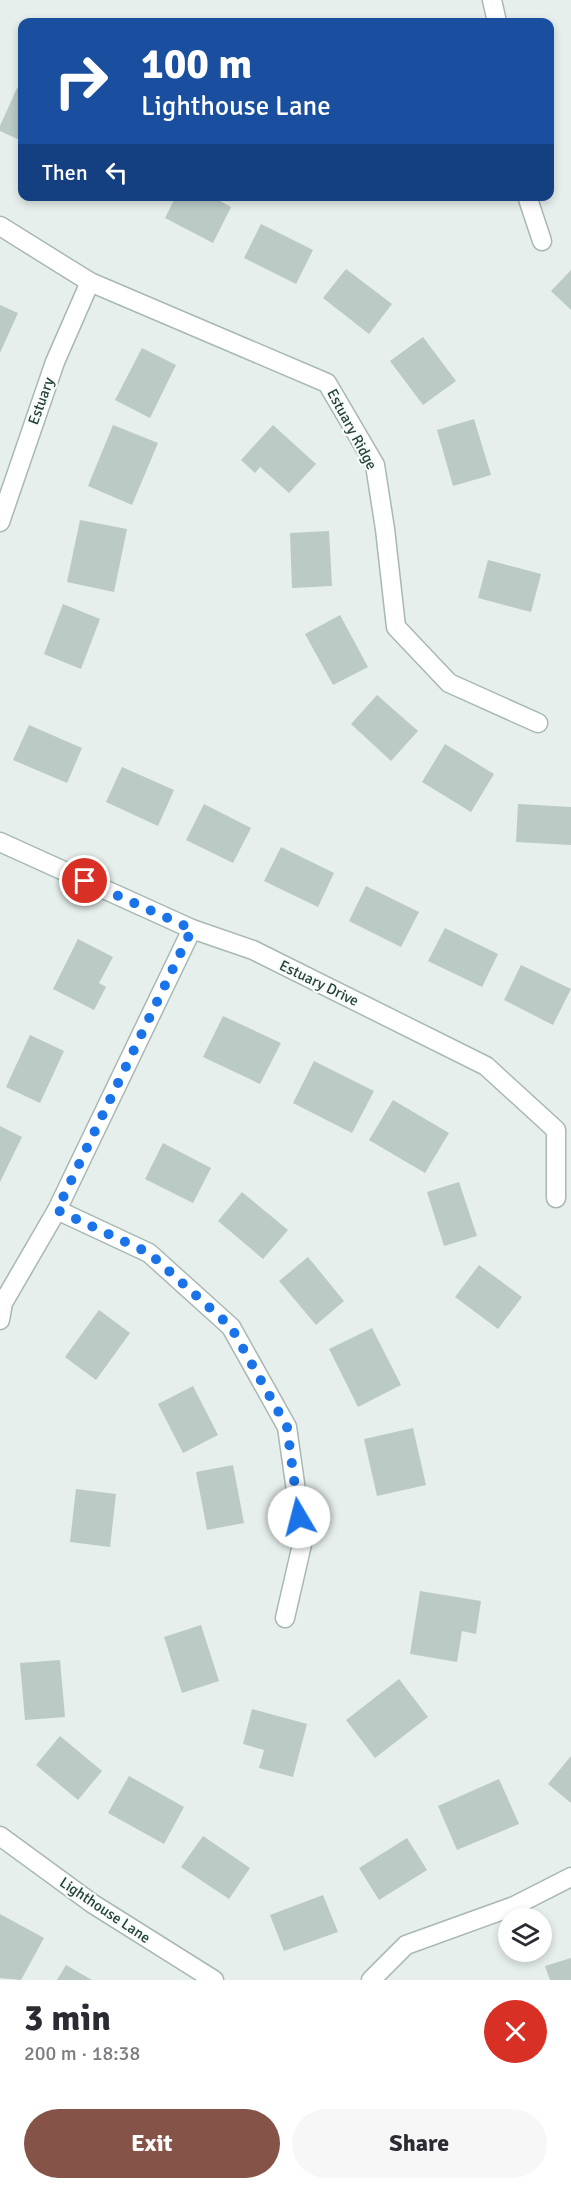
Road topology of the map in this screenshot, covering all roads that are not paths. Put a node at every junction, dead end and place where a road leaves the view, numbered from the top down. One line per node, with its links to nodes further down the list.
1 (492, 0): 2 (street)
2 (496, 18)
3 (529, 201): 5 (street)
4 (0, 226): 6 (street, Estuary Ridge)
5 (542, 241)
6 (90, 282): 7 (street, Estuary); 8 (street, Estuary Ridge)
7 (0, 522)
8 (538, 723)
9 (0, 842): 10 (street, Estuary Drive)
10 (192, 929): 11 (street, Estuary Drive); 12 (street)
11 (556, 1198)
12 (57, 1210): 13 (street); 14 (street)
13 (0, 1320)
14 (285, 1618)
15 (0, 1836): 17 (street, Lighthouse Lane)
16 (571, 1876): 18 (street)
17 (214, 1980)
18 (371, 1980)

